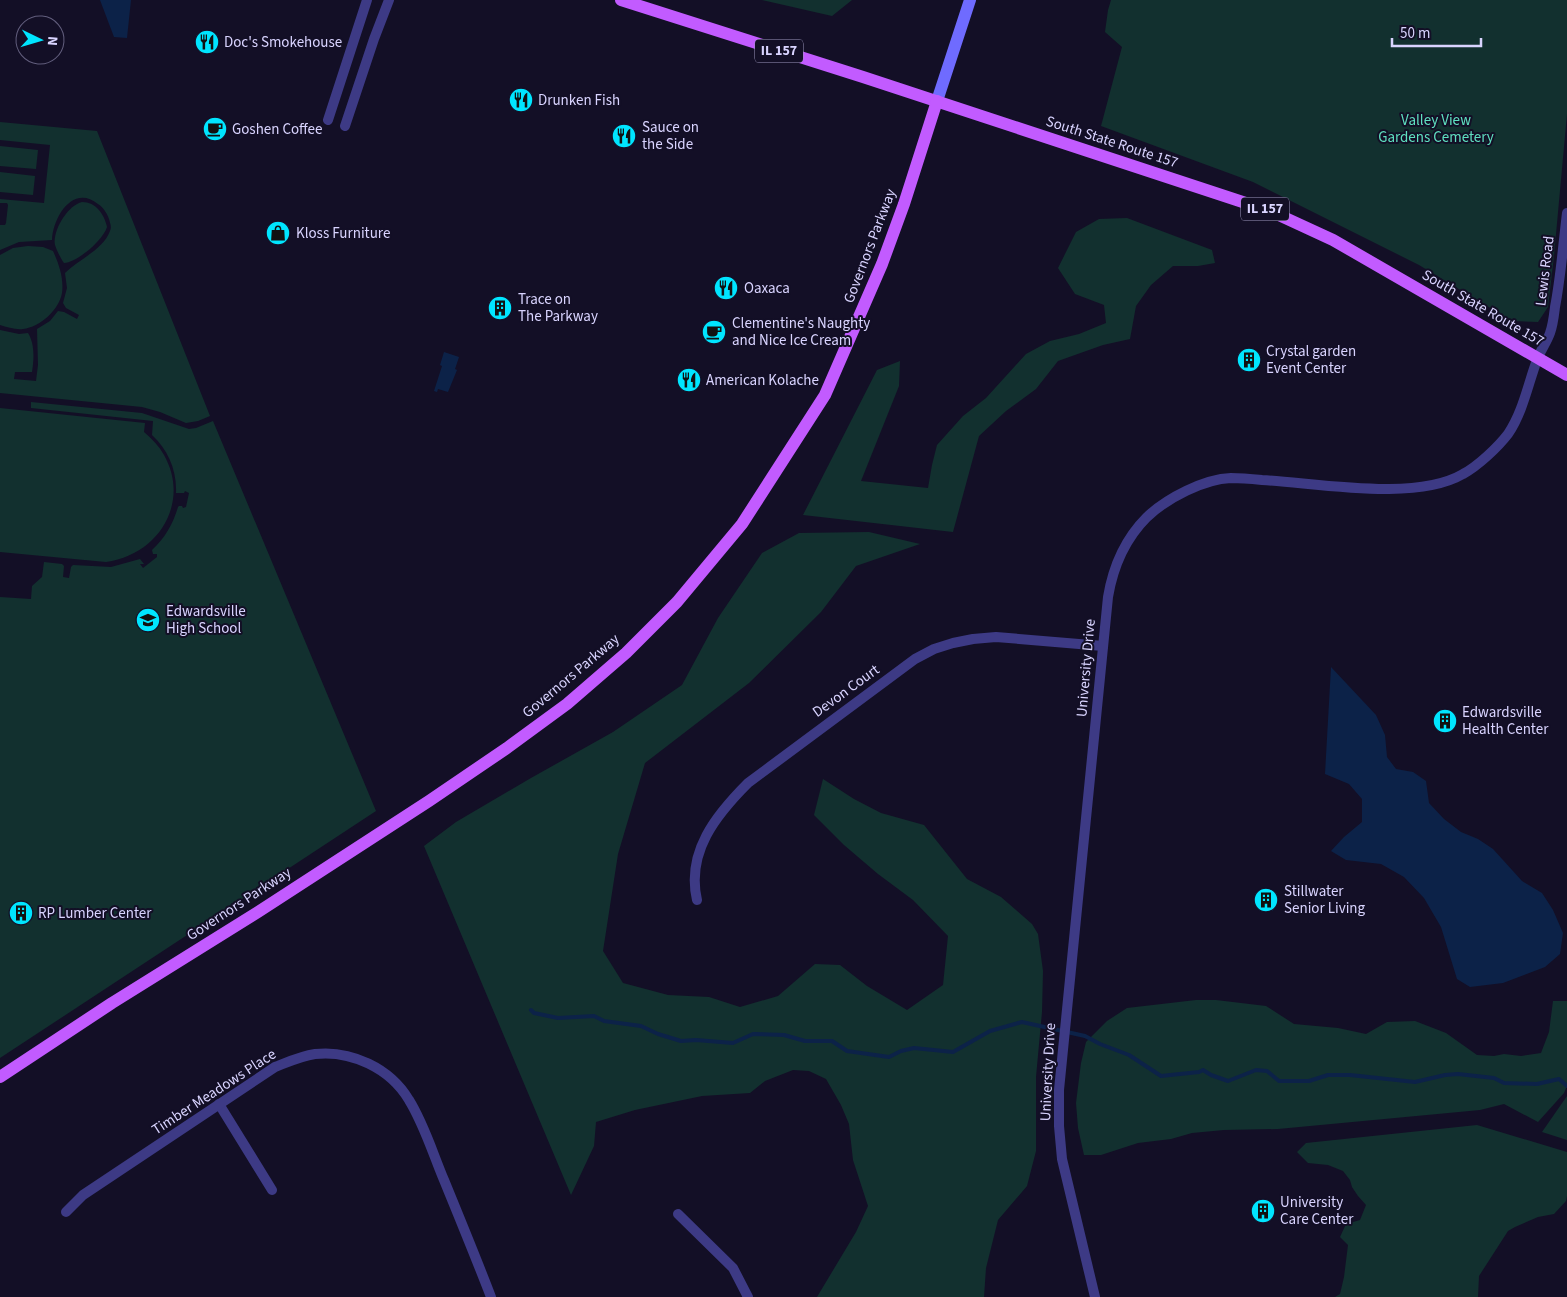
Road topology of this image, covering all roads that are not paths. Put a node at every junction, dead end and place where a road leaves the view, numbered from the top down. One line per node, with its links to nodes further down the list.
1 (367, 0): 6 (street)
2 (388, 0): 7 (street)
3 (621, 0): 5 (main road, South State Route 157 / IL 157)
4 (970, 0): 5 (main road)
5 (937, 101): 9 (main road, South State Route 157 / IL 157); 13 (main road, Governors Parkway)
6 (328, 120)
7 (346, 126)
8 (1567, 213): 9 (street, Lewis Road)
9 (1537, 359): 10 (main road, South State Route 157 / IL 157); 11 (street, University Drive)
10 (1567, 375)
11 (1103, 646): 12 (street, Devon Court); 20 (street, University Drive)
12 (697, 900)
13 (0, 1077)
14 (219, 1104): 15 (street); 16 (street, Timber Meadows Place); 18 (street, Timber Meadows Place)
15 (272, 1190)
16 (66, 1212)
17 (678, 1214): 19 (street)
18 (491, 1297)
19 (748, 1297)
20 (1095, 1297)

